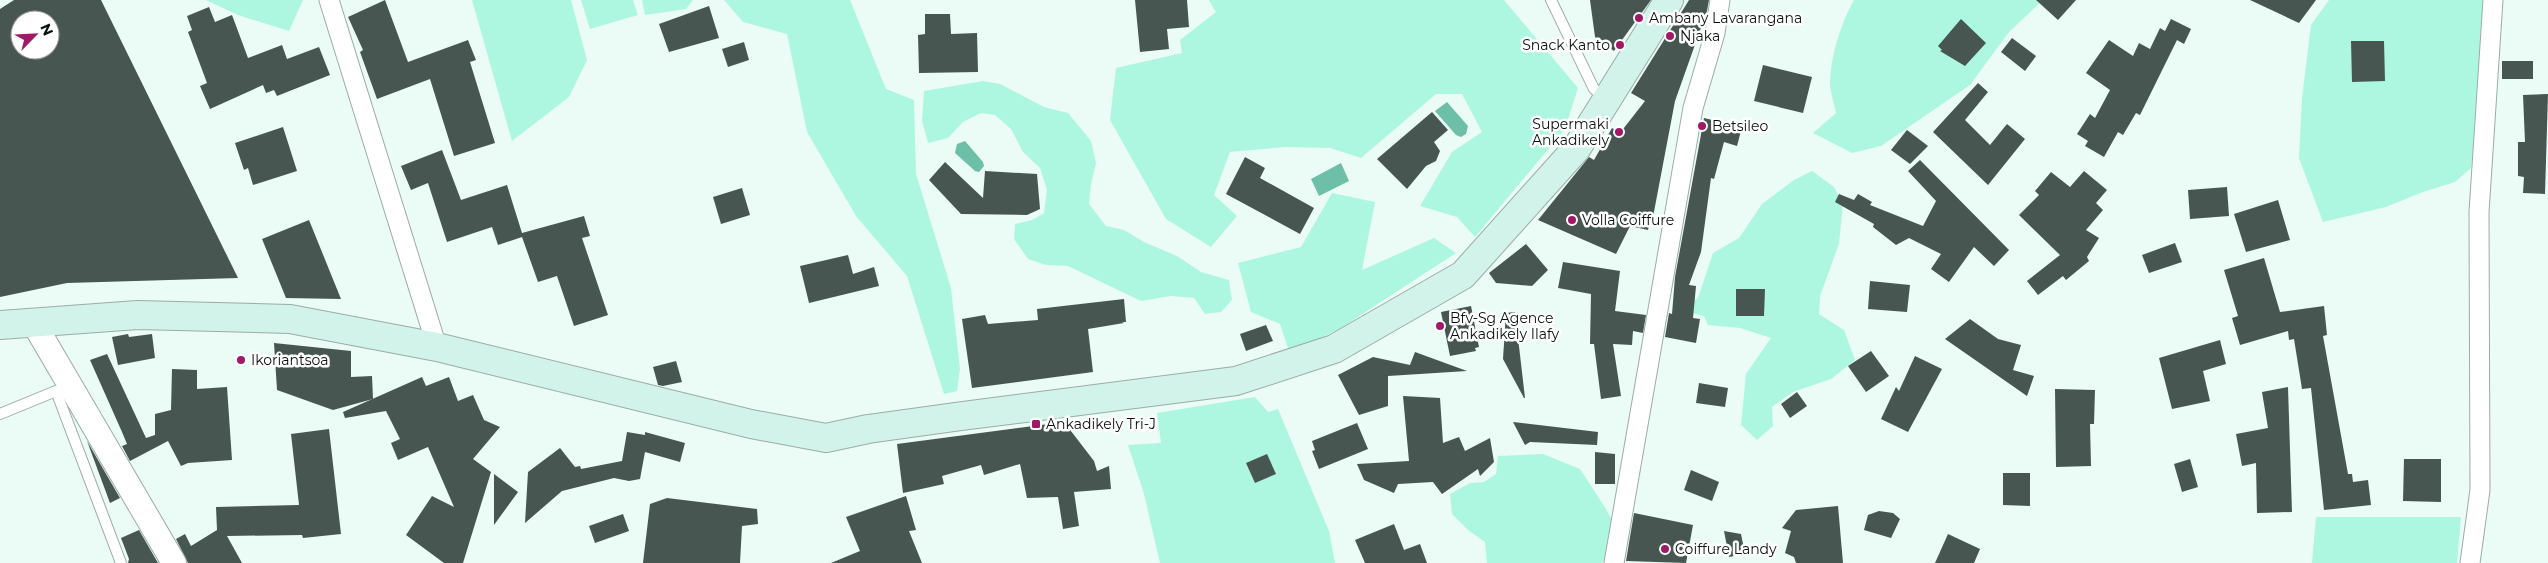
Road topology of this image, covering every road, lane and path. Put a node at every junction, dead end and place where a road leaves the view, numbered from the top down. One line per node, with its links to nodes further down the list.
1 (329, 0): 9 (street)
2 (1551, 0): 6 (lane)
3 (1669, 0): 6 (main road)
4 (1720, 0): 14 (street)
5 (2493, 0): 15 (street)
6 (1607, 100): 9 (main road)
7 (33, 322): 8 (main road); 9 (main road); 10 (street)
8 (0, 325)
9 (437, 347)
10 (60, 383): 11 (lane); 12 (lane); 13 (street)
11 (0, 414)
12 (121, 563)
13 (174, 563)
14 (1614, 563)
15 (2470, 563)

